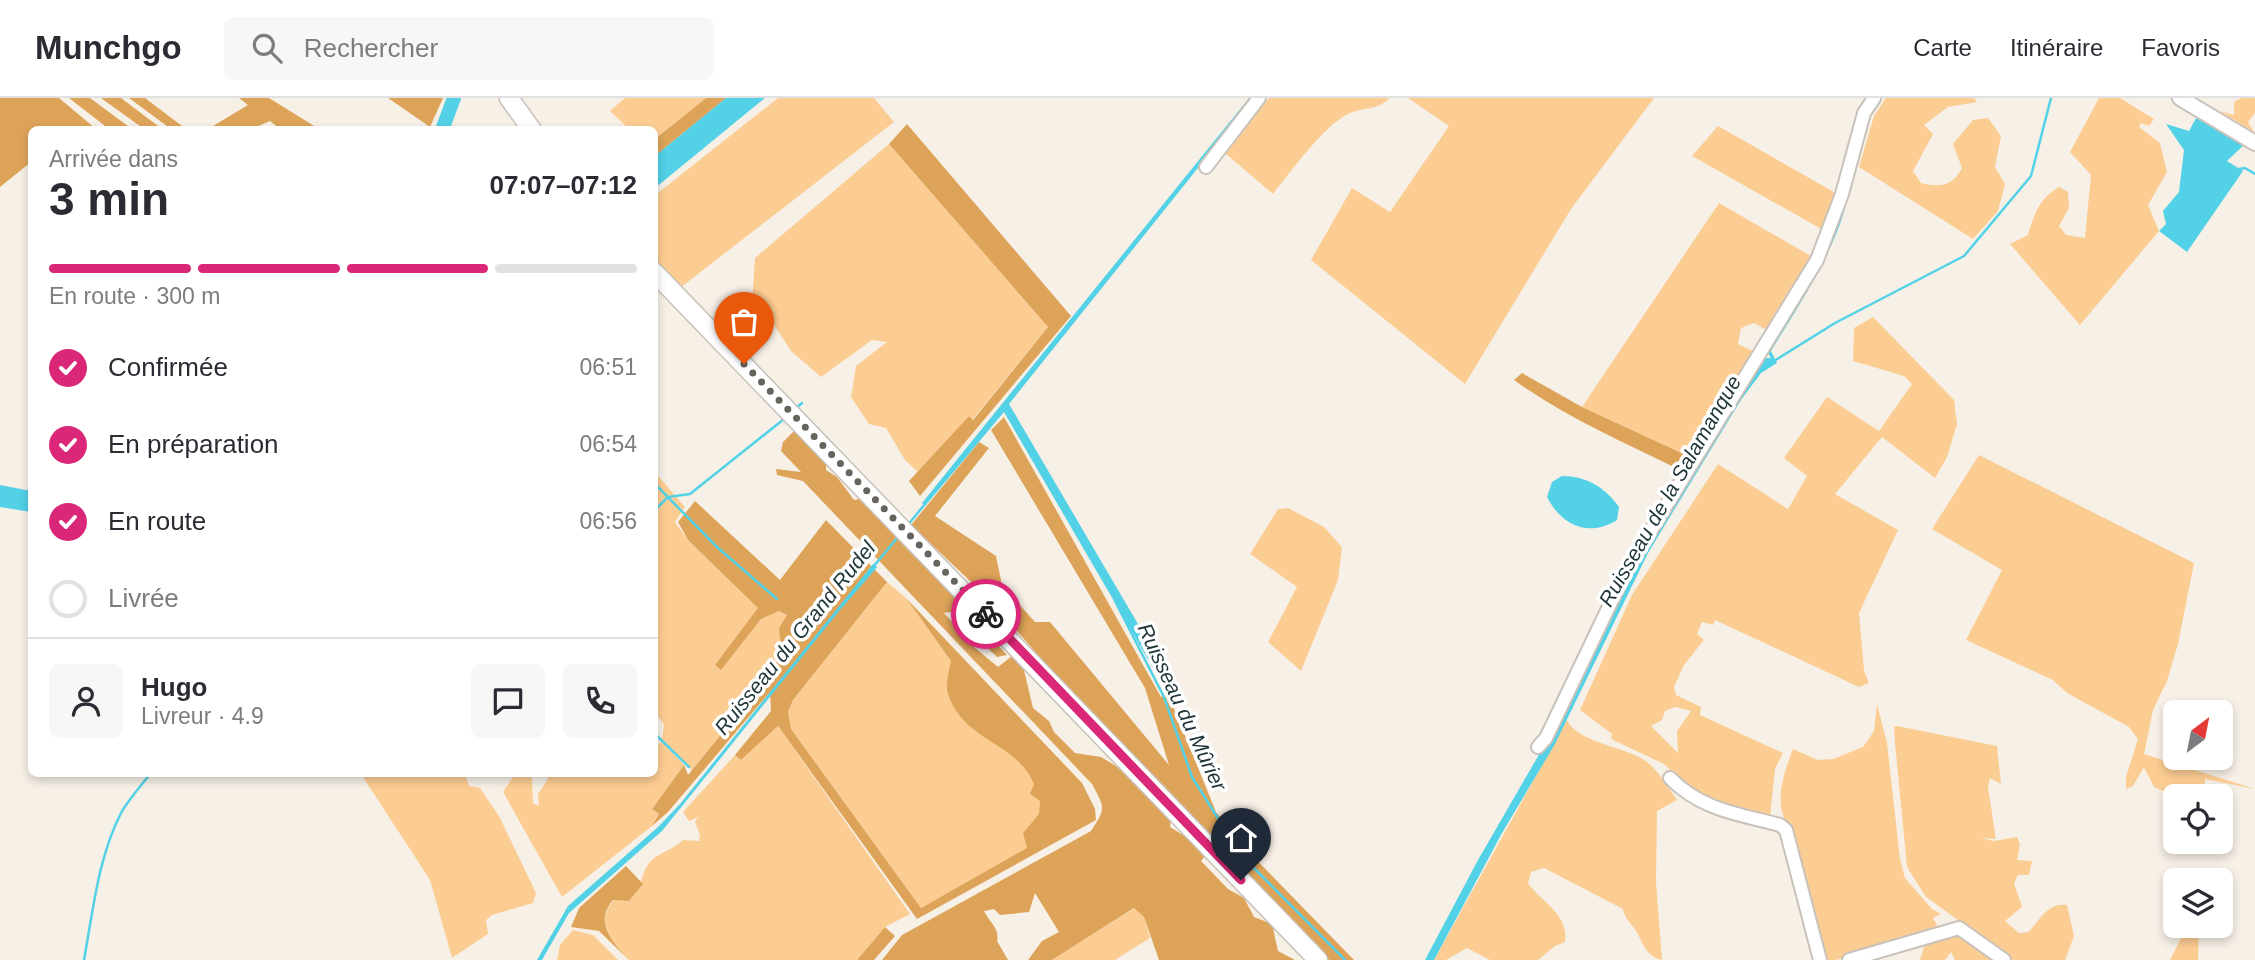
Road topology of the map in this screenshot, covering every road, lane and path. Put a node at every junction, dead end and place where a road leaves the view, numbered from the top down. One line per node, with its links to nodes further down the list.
1 (509, 98): 6 (highway)
2 (515, 98): 7 (highway)
3 (1259, 98): 9 (street)
4 (1874, 98): 11 (street)
5 (2180, 98): 8 (main road)
6 (530, 126)
7 (531, 126)
8 (2254, 143)
9 (1206, 167)
10 (658, 276): 13 (highway)
11 (1538, 747)
12 (1670, 778): 14 (street)
13 (1318, 960)
14 (1820, 960)
15 (1849, 960): 16 (street)
16 (2004, 960)

